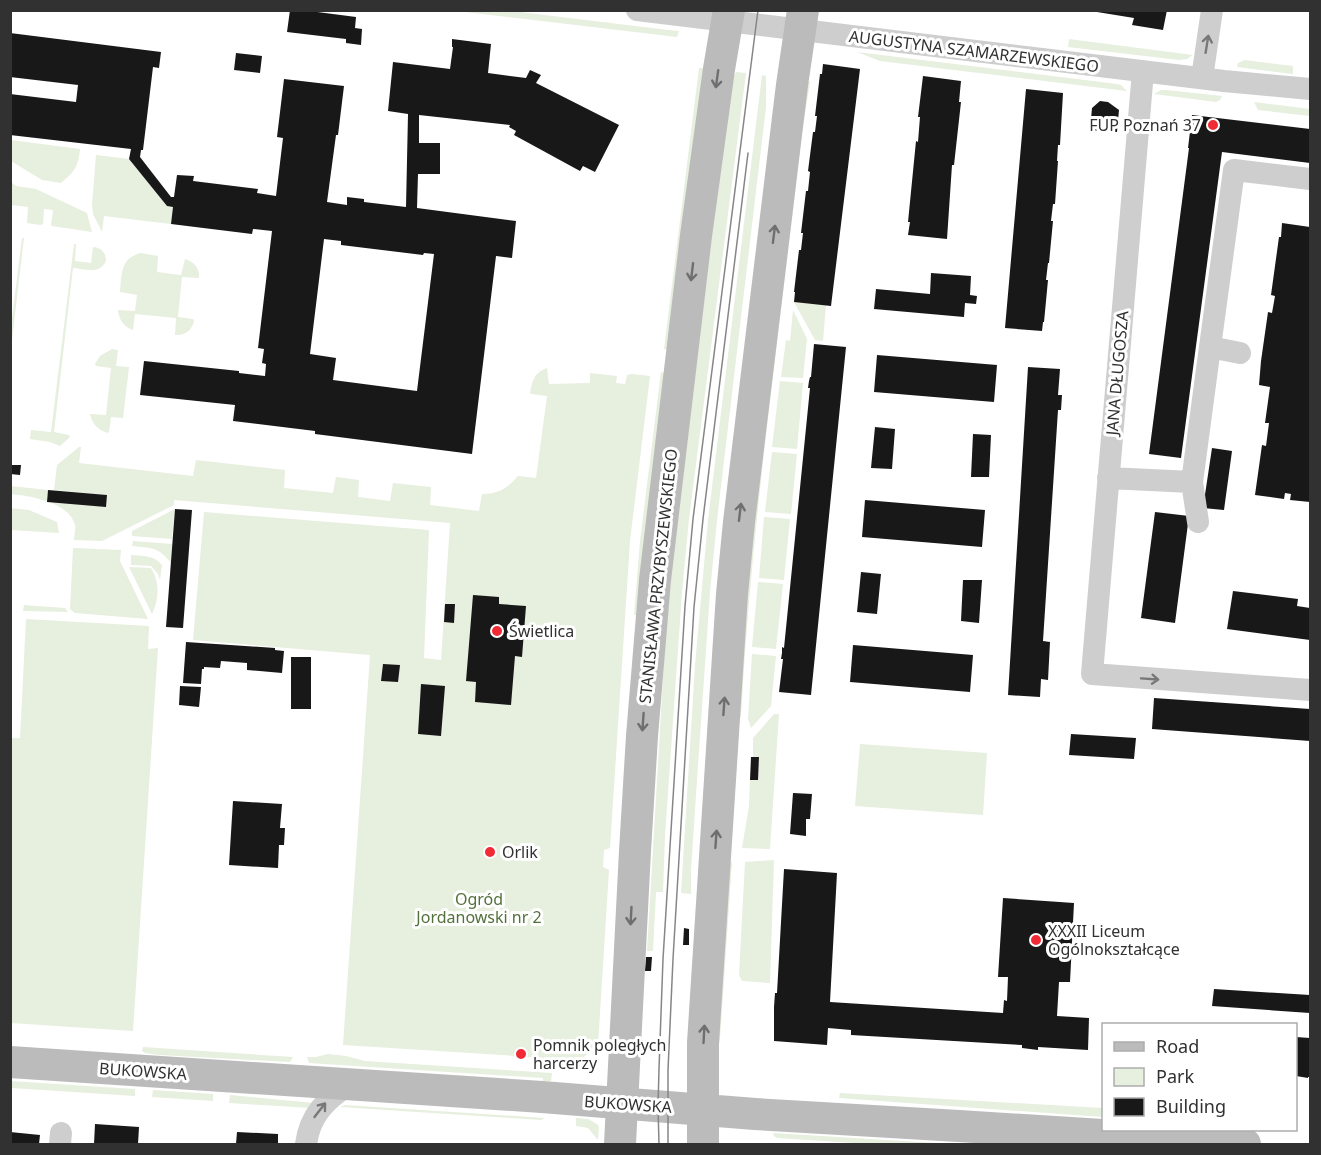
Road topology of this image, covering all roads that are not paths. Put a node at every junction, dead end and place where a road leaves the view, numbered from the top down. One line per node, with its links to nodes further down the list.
1 (637, 10): 3 (street, AUGUSTYNA SZAMARZEWSKIEGO)
2 (1212, 10): 6 (street, one-way to 2)
3 (728, 16): 4 (street, AUGUSTYNA SZAMARZEWSKIEGO); 17 (main road, STANISŁAWA PRZYBYSZEWSKIEGO, one-way to 17)
4 (802, 20): 5 (street, AUGUSTYNA SZAMARZEWSKIEGO); 18 (main road, one-way to 4)
5 (1143, 71): 6 (street, AUGUSTYNA SZAMARZEWSKIEGO); 11 (street, JANA DŁUGOSZA)
6 (1202, 78): 7 (street, AUGUSTYNA SZAMARZEWSKIEGO)
7 (1311, 89)
8 (1311, 179): 9 (street)
9 (1210, 347): 10 (street); 12 (street)
10 (1240, 353)
11 (1108, 478): 12 (street); 14 (street, JANA DŁUGOSZA, one-way to 14)
12 (1192, 482): 13 (street)
13 (1198, 522)
14 (1311, 690)
15 (10, 1062): 16 (main road, BUKOWSKA)
16 (348, 1085): 17 (main road, BUKOWSKA); 19 (street, one-way to 16)
17 (621, 1104): 18 (main road, BUKOWSKA); 20 (main road, STANISŁAWA PRZYBYSZEWSKIEGO)
18 (703, 1109): 21 (main road); 22 (main road, BUKOWSKA)
19 (306, 1144)
20 (620, 1144)
21 (703, 1144)
22 (1245, 1144)

